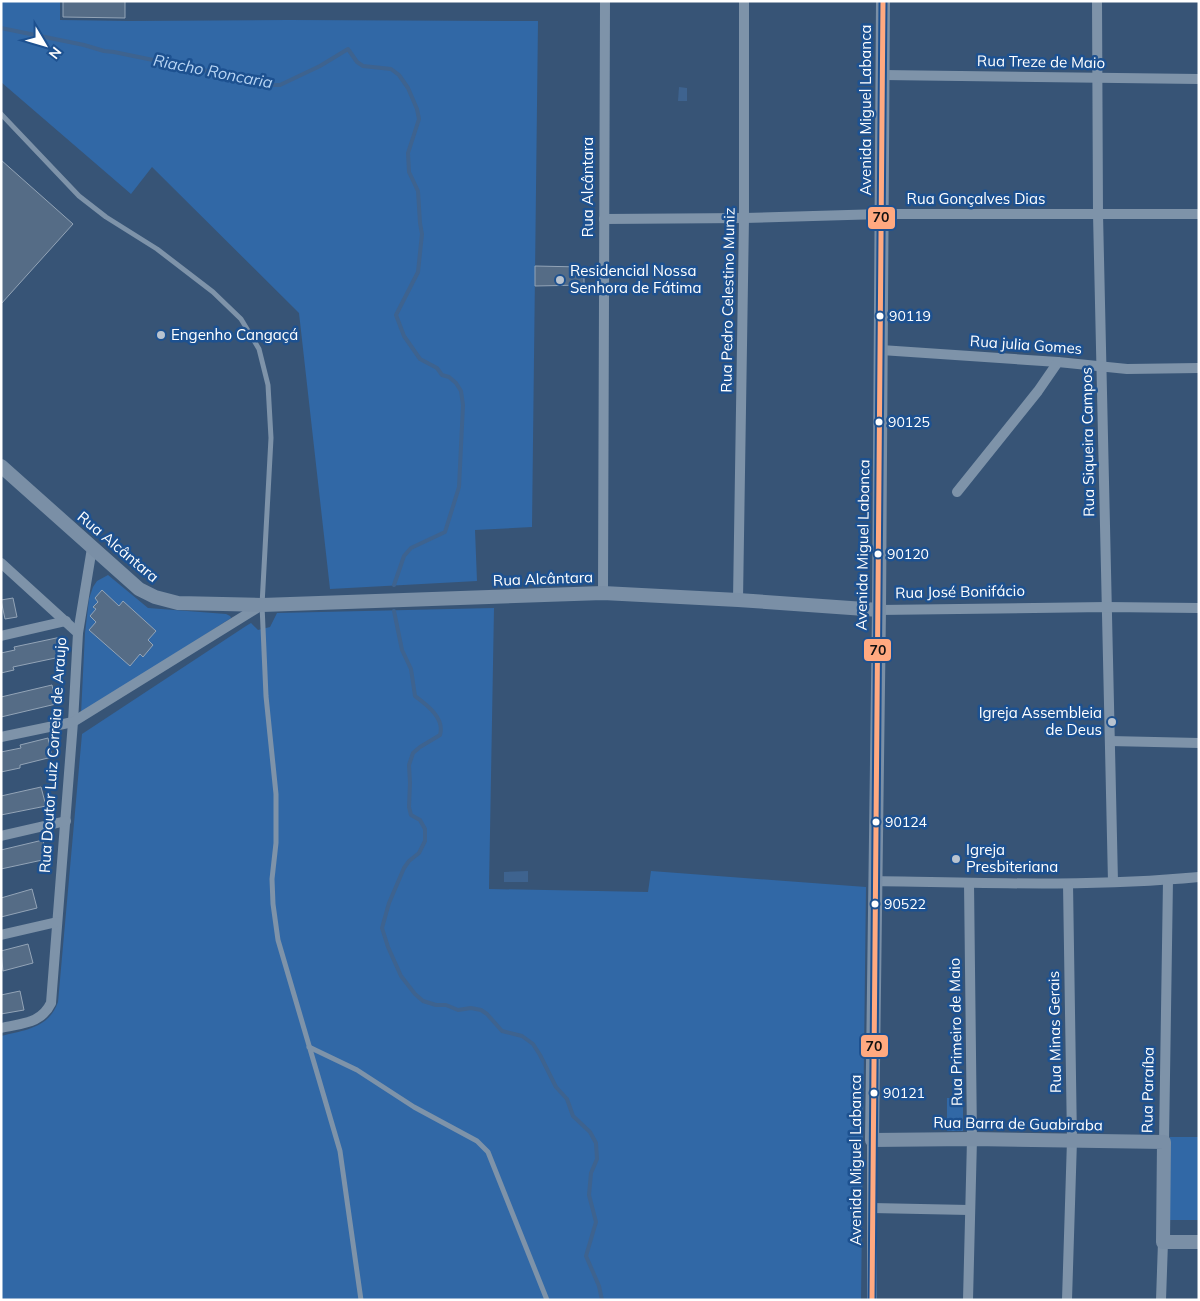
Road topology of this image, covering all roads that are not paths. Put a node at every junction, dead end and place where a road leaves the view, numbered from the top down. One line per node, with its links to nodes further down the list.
1 (605, 1): 13 (street, Rua Alcântara)
2 (744, 1): 12 (street, Rua Pedro Celestino Muniz)
3 (883, 1): 5 (main road, Avenida Miguel Labanca)
4 (1097, 1): 6 (street, Rua Siqueira Campos)
5 (883, 75): 6 (street, Rua Treze de Maio); 9 (main road, Avenida Miguel Labanca)
6 (1096, 78): 7 (street, Rua Treze de Maio); 10 (street, Rua Siqueira Campos)
7 (1199, 79)
8 (1, 114): 24 (lane)
9 (882, 214): 10 (street, Rua Gonçalves Dias); 12 (street, Rua Gonçalves Dias); 14 (main road, Avenida Miguel Labanca)
10 (1098, 214): 11 (street, Rua Gonçalves Dias); 16 (street, Rua Siqueira Campos)
11 (1199, 214)
12 (744, 218): 13 (street, Rua Gonçalves Dias); 23 (street, Rua Pedro Celestino Muniz)
13 (604, 219): 22 (street, Rua Alcântara)
14 (881, 350): 15 (street, Rua julia Gomes); 27 (main road, Avenida Miguel Labanca)
15 (1058, 362): 16 (street, Rua julia Gomes); 19 (street)
16 (1101, 366): 17 (street, Rua julia Gomes); 25 (street, Rua Siqueira Campos)
17 (1199, 368)
18 (1, 466): 20 (main road, Rua Alcântara)
19 (956, 492)
20 (92, 548): 24 (main road, Rua Alcântara); 29 (street)
21 (1, 563): 28 (street, Rua Doutor Luiz Correia de Araujo)
22 (602, 593): 23 (main road, Rua José Bonifácio); 24 (main road, Rua Alcântara)
23 (738, 600): 27 (main road, Rua José Bonifácio)
24 (262, 605): 31 (street); 46 (lane)
25 (1106, 607): 26 (street, Rua José Bonifácio); 27 (street, Rua José Bonifácio); 33 (street, Rua Siqueira Campos)
26 (1199, 608)
27 (879, 610): 39 (main road, Avenida Miguel Labanca)
28 (66, 621): 29 (street, Rua Doutor Luiz Correia de Araujo); 30 (street)
29 (78, 633): 31 (street, Rua Doutor Luiz Correia de Araujo)
30 (1, 636)
31 (73, 722): 32 (street); 35 (street, Rua Doutor Luiz Correia de Araujo)
32 (1, 737)
33 (1110, 741): 34 (street); 40 (street, Rua Siqueira Campos)
34 (1199, 743)
35 (66, 821): 36 (street); 43 (street, Rua Doutor Luiz Correia de Araujo)
36 (1, 836)
37 (1199, 877): 38 (street)
38 (1168, 880): 40 (street); 50 (street, Rua Paraíba)
39 (875, 881): 41 (street); 48 (main road, Avenida Miguel Labanca)
40 (1113, 882): 42 (street)
41 (969, 883): 42 (street); 47 (street, Rua Primeiro de Maio)
42 (1068, 884): 49 (street, Rua Minas Gerais)
43 (57, 922): 44 (street); 45 (street, Rua Doutor Luiz Correia de Araujo)
44 (1, 935)
45 (1, 1028)
46 (309, 1047): 55 (lane); 56 (lane)
47 (972, 1139): 48 (main road, Rua Barra de Guabiraba); 49 (main road, Rua Barra de Guabiraba); 52 (street, Rua Primeiro de Maio)
48 (872, 1140): 51 (street, Avenida Miguel Labanca)
49 (1072, 1140): 50 (main road, Rua Barra de Guabiraba); 59 (street, Rua Minas Gerais)
50 (1164, 1142): 53 (main road, Rua Paraíba)
51 (872, 1208): 52 (street); 57 (street, Avenida Miguel Labanca)
52 (969, 1210): 58 (street, Rua Primeiro de Maio)
53 (1164, 1242): 54 (main road); 60 (street, Rua Paraíba)
54 (1199, 1242)
55 (361, 1300)
56 (547, 1300)
57 (872, 1300)
58 (968, 1300)
59 (1067, 1300)
60 (1161, 1300)

